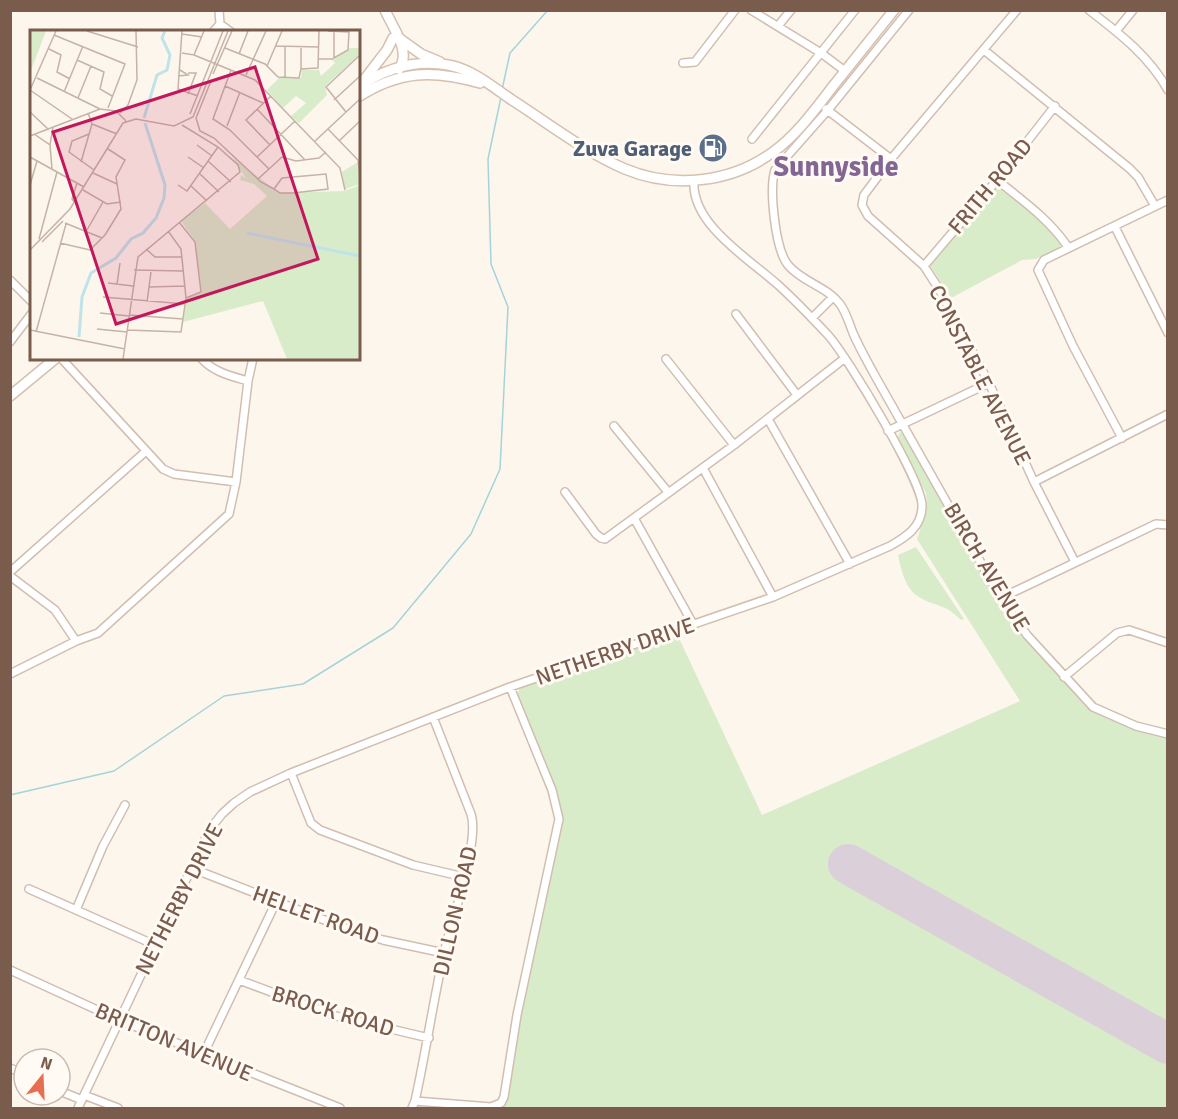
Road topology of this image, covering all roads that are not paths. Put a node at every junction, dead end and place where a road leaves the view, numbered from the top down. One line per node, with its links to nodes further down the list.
1 (219, 10): 12 (street)
2 (385, 10): 17 (main road)
3 (735, 10): 20 (street)
4 (751, 10): 13 (street)
5 (791, 10): 13 (street)
6 (855, 10): 19 (street)
7 (894, 10): 23 (main road)
8 (909, 10): 33 (street)
9 (1017, 10): 18 (street, CONSTABLE AVENUE)
10 (1089, 10): 16 (street)
11 (1132, 10): 16 (street)
12 (220, 24): 14 (street); 15 (street)
13 (778, 26): 19 (street)
14 (215, 30)
15 (228, 30)
16 (1116, 31): 29 (street)
17 (395, 36): 21 (main road); 22 (main road); 26 (main road)
18 (984, 50): 32 (street); 35 (street, CONSTABLE AVENUE)
19 (821, 53): 23 (street); 34 (street)
20 (683, 63)
21 (402, 65): 22 (main road); 24 (main road); 25 (main road); 27 (main road)
22 (450, 65): 28 (main road)
23 (845, 71): 31 (main road)
24 (423, 74): 25 (main road); 28 (main road)
25 (383, 82): 30 (main road)
26 (360, 85)
27 (360, 86)
28 (491, 86): 37 (main road)
29 (1167, 90)
30 (360, 96)
31 (820, 103): 33 (street); 37 (main road)
32 (1055, 106): 36 (street, FRITH ROAD); 39 (street)
33 (828, 110): 35 (street); 44 (street)
34 (752, 139)
35 (891, 159): 42 (street, CONSTABLE AVENUE)
36 (997, 180): 41 (street); 42 (street, FRITH ROAD)
37 (694, 181): 48 (street, NETHERBY DRIVE)
38 (1167, 200): 39 (street)
39 (1155, 206): 40 (street)
40 (1115, 227): 41 (street); 49 (street)
41 (1068, 247): 66 (street)
42 (924, 266): 58 (street, CONSTABLE AVENUE)
43 (10, 280): 45 (street)
44 (833, 297): 48 (street); 63 (street, BIRCH AVENUE)
45 (30, 300)
46 (735, 314): 59 (street)
47 (30, 316): 50 (street)
48 (812, 318): 51 (street, NETHERBY DRIVE)
49 (1167, 333)
50 (10, 342)
51 (845, 358): 59 (street); 65 (street, NETHERBY DRIVE)
52 (666, 359): 67 (street)
53 (54, 360): 60 (main road)
54 (63, 360): 68 (street)
55 (203, 360): 57 (street)
56 (253, 360): 57 (street)
57 (248, 381): 70 (street)
58 (989, 383): 63 (street); 71 (street, CONSTABLE AVENUE)
59 (797, 395): 62 (street)
60 (10, 396)
61 (1167, 414): 66 (street)
62 (768, 419): 67 (street); 77 (street)
63 (903, 424): 65 (street); 80 (street, BIRCH AVENUE)
64 (614, 426): 73 (street)
65 (888, 431): 77 (street, NETHERBY DRIVE)
66 (1122, 438): 71 (street)
67 (734, 445): 69 (street)
68 (145, 452): 70 (street); 78 (street)
69 (703, 468): 73 (street); 79 (street)
70 (236, 482): 82 (street)
71 (1034, 482): 76 (street, CONSTABLE AVENUE)
72 (565, 492): 74 (street)
73 (668, 492): 74 (street)
74 (634, 518): 81 (street)
75 (1167, 525): 76 (street)
76 (1075, 562): 80 (street)
77 (850, 564): 79 (street, NETHERBY DRIVE)
78 (10, 574): 82 (street)
79 (773, 597): 81 (street, NETHERBY DRIVE)
80 (1001, 598): 85 (street, BIRCH AVENUE)
81 (693, 624): 86 (street, NETHERBY DRIVE)
82 (76, 641): 84 (street)
83 (1167, 643): 85 (street)
84 (10, 674)
85 (1064, 677): 88 (street, BIRCH AVENUE)
86 (510, 687): 87 (street, NETHERBY DRIVE); 105 (street)
87 (433, 717): 89 (street, NETHERBY DRIVE); 92 (street, DILLON ROAD)
88 (1167, 734)
89 (291, 773): 91 (street, NETHERBY DRIVE); 92 (street)
90 (125, 805): 95 (street)
91 (191, 867): 94 (street, HELLET ROAD); 96 (street, NETHERBY DRIVE)
92 (464, 878): 97 (street, DILLON ROAD)
93 (29, 889): 95 (street)
94 (276, 902): 97 (street, HELLET ROAD); 99 (street)
95 (76, 910): 96 (street)
96 (155, 945): 100 (street, NETHERBY DRIVE)
97 (444, 953): 101 (street, DILLON ROAD)
98 (10, 970): 100 (street, BRITTON AVENUE)
99 (239, 980): 101 (street, BROCK ROAD); 102 (street)
100 (120, 1020): 102 (street, BRITTON AVENUE); 104 (street, NETHERBY DRIVE)
101 (429, 1038): 105 (street, DILLON ROAD)
102 (203, 1055): 108 (street, BRITTON AVENUE)
103 (72, 1095): 104 (street)
104 (83, 1098): 106 (street, NETHERBY DRIVE); 107 (street)
105 (413, 1105)
106 (78, 1108)
107 (118, 1108)
108 (340, 1108)

